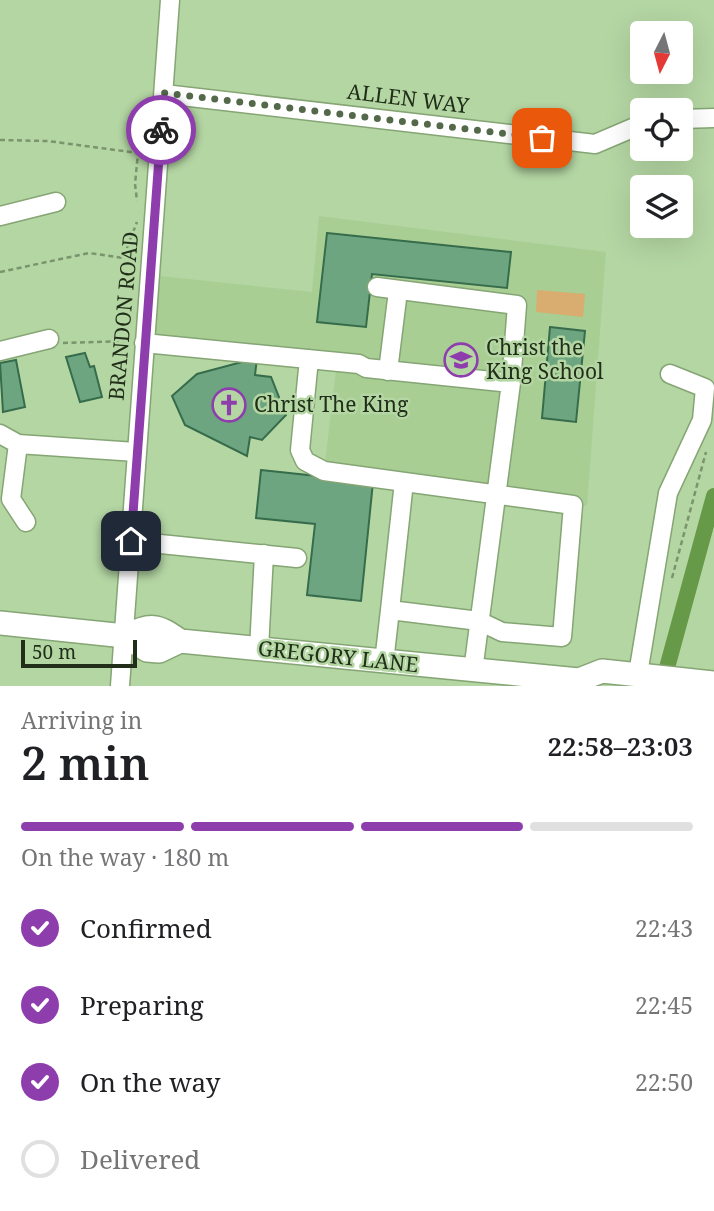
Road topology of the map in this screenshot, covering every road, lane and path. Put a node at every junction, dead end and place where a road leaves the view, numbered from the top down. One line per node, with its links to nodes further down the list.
1 (170, 0): 2 (street, BRANDON ROAD)
2 (164, 93): 5 (street, ALLEN WAY); 15 (street, BRANDON ROAD)
3 (714, 118): 4 (street)
4 (693, 119)
5 (630, 129)
6 (0, 140): 8 (path)
7 (56, 202): 10 (street)
8 (138, 205)
9 (139, 215): 11 (path)
10 (0, 216)
11 (0, 272)
12 (377, 287): 13 (street)
13 (398, 290): 18 (street); 20 (street)
14 (49, 339): 15 (path); 16 (street)
15 (144, 343): 17 (street); 24 (street, BRANDON ROAD)
16 (0, 351)
17 (309, 359): 18 (street); 25 (street)
18 (388, 371): 20 (street)
19 (670, 374): 39 (street)
20 (511, 383): 26 (street)
21 (0, 434): 22 (street)
22 (18, 444): 24 (street); 27 (street)
23 (707, 451): 31 (path)
24 (136, 452): 28 (street, BRANDON ROAD)
25 (404, 482): 26 (street); 32 (street)
26 (496, 495): 33 (street); 33 (street)
27 (26, 522)
28 (131, 541): 29 (street); 35 (street, BRANDON ROAD)
29 (264, 554): 30 (street); 36 (street)
30 (297, 558)
31 (670, 585)
32 (390, 610): 33 (street); 37 (street)
33 (479, 621): 38 (street)
34 (0, 623): 35 (main road, GREGORY LANE)
35 (125, 636): 36 (main road, GREGORY LANE); 42 (street, BRANDON ROAD)
36 (258, 649): 37 (main road, GREGORY LANE)
37 (384, 663): 38 (main road, GREGORY LANE)
38 (473, 671): 40 (main road, GREGORY LANE)
39 (645, 675): 40 (main road, GREGORY LANE); 41 (main road, GREGORY LANE)
40 (583, 683)
41 (714, 683)
42 (120, 686)

